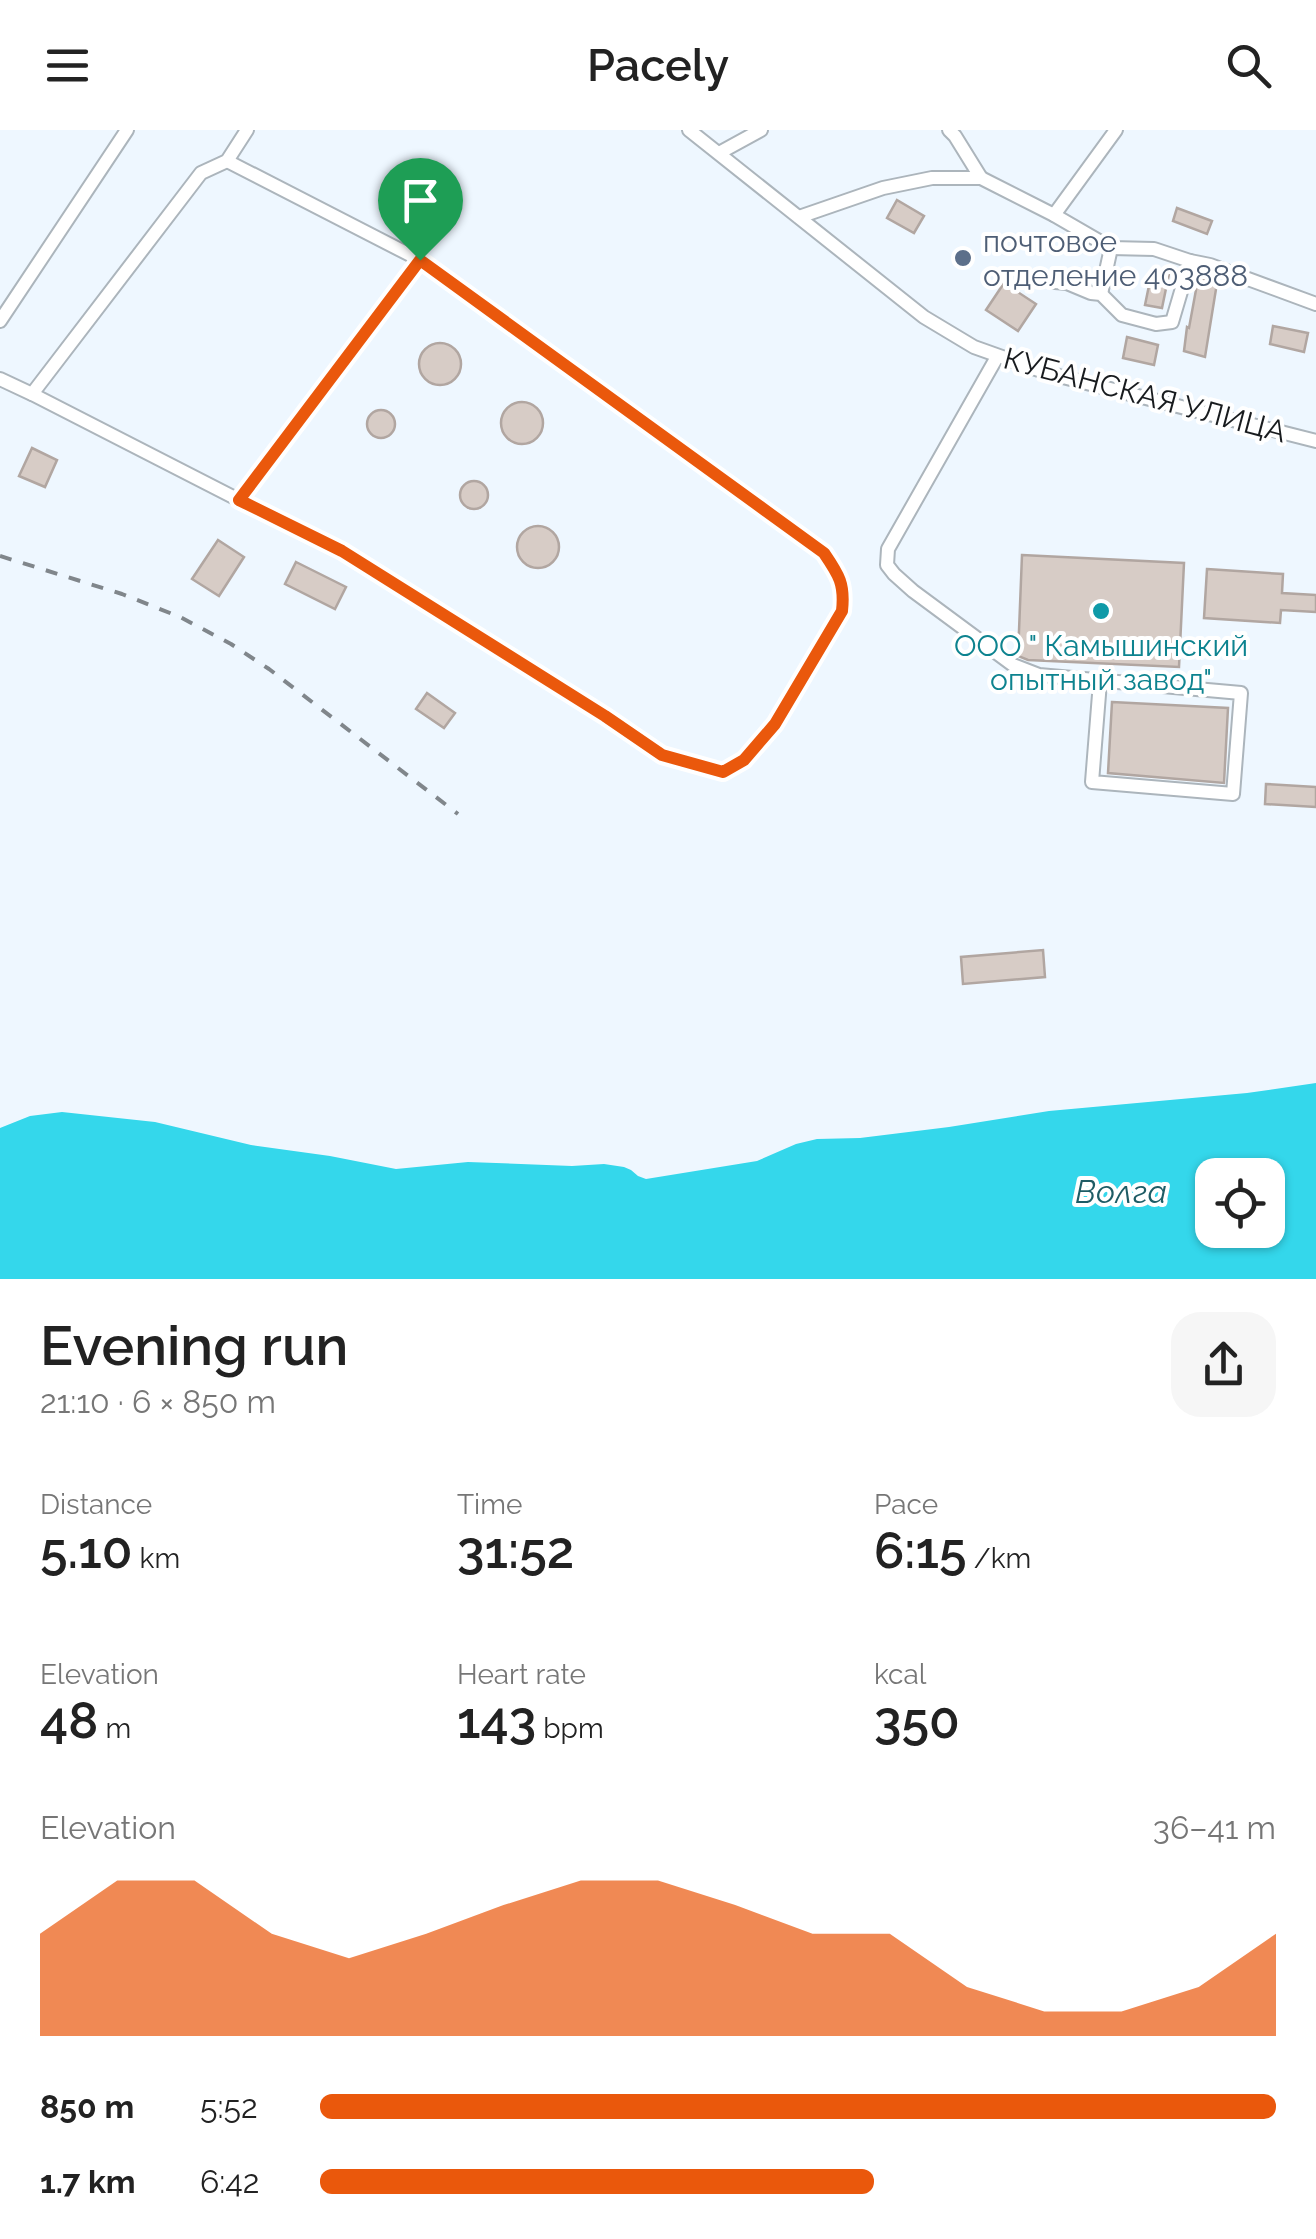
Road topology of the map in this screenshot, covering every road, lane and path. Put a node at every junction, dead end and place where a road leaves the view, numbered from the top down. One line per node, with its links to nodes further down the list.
1 (107, 130): 7 (street)
2 (247, 130): 9 (street)
3 (689, 130): 8 (street, КУБАНСКАЯ УЛИЦА)
4 (761, 130): 8 (street)
5 (949, 130): 10 (street)
6 (1111, 131): 11 (street)
7 (124, 134): 19 (street)
8 (718, 153): 12 (street, КУБАНСКАЯ УЛИЦА)
9 (227, 161): 14 (street); 22 (street)
10 (981, 178): 11 (street); 12 (street)
11 (1054, 215): 13 (street)
12 (799, 216): 20 (street, КУБАНСКАЯ УЛИЦА)
13 (1111, 248): 15 (street); 17 (street)
14 (420, 260): 24 (street); 24 (street)
15 (1190, 261): 17 (street); 18 (street)
16 (1055, 282): 17 (street)
17 (1101, 294)
18 (1316, 304)
19 (0, 321)
20 (997, 357): 23 (street, КУБАНСКАЯ УЛИЦА); 25 (street)
21 (0, 379): 22 (street)
22 (32, 394): 24 (street)
23 (1316, 440)
24 (239, 500)
25 (1100, 682): 25 (street)

